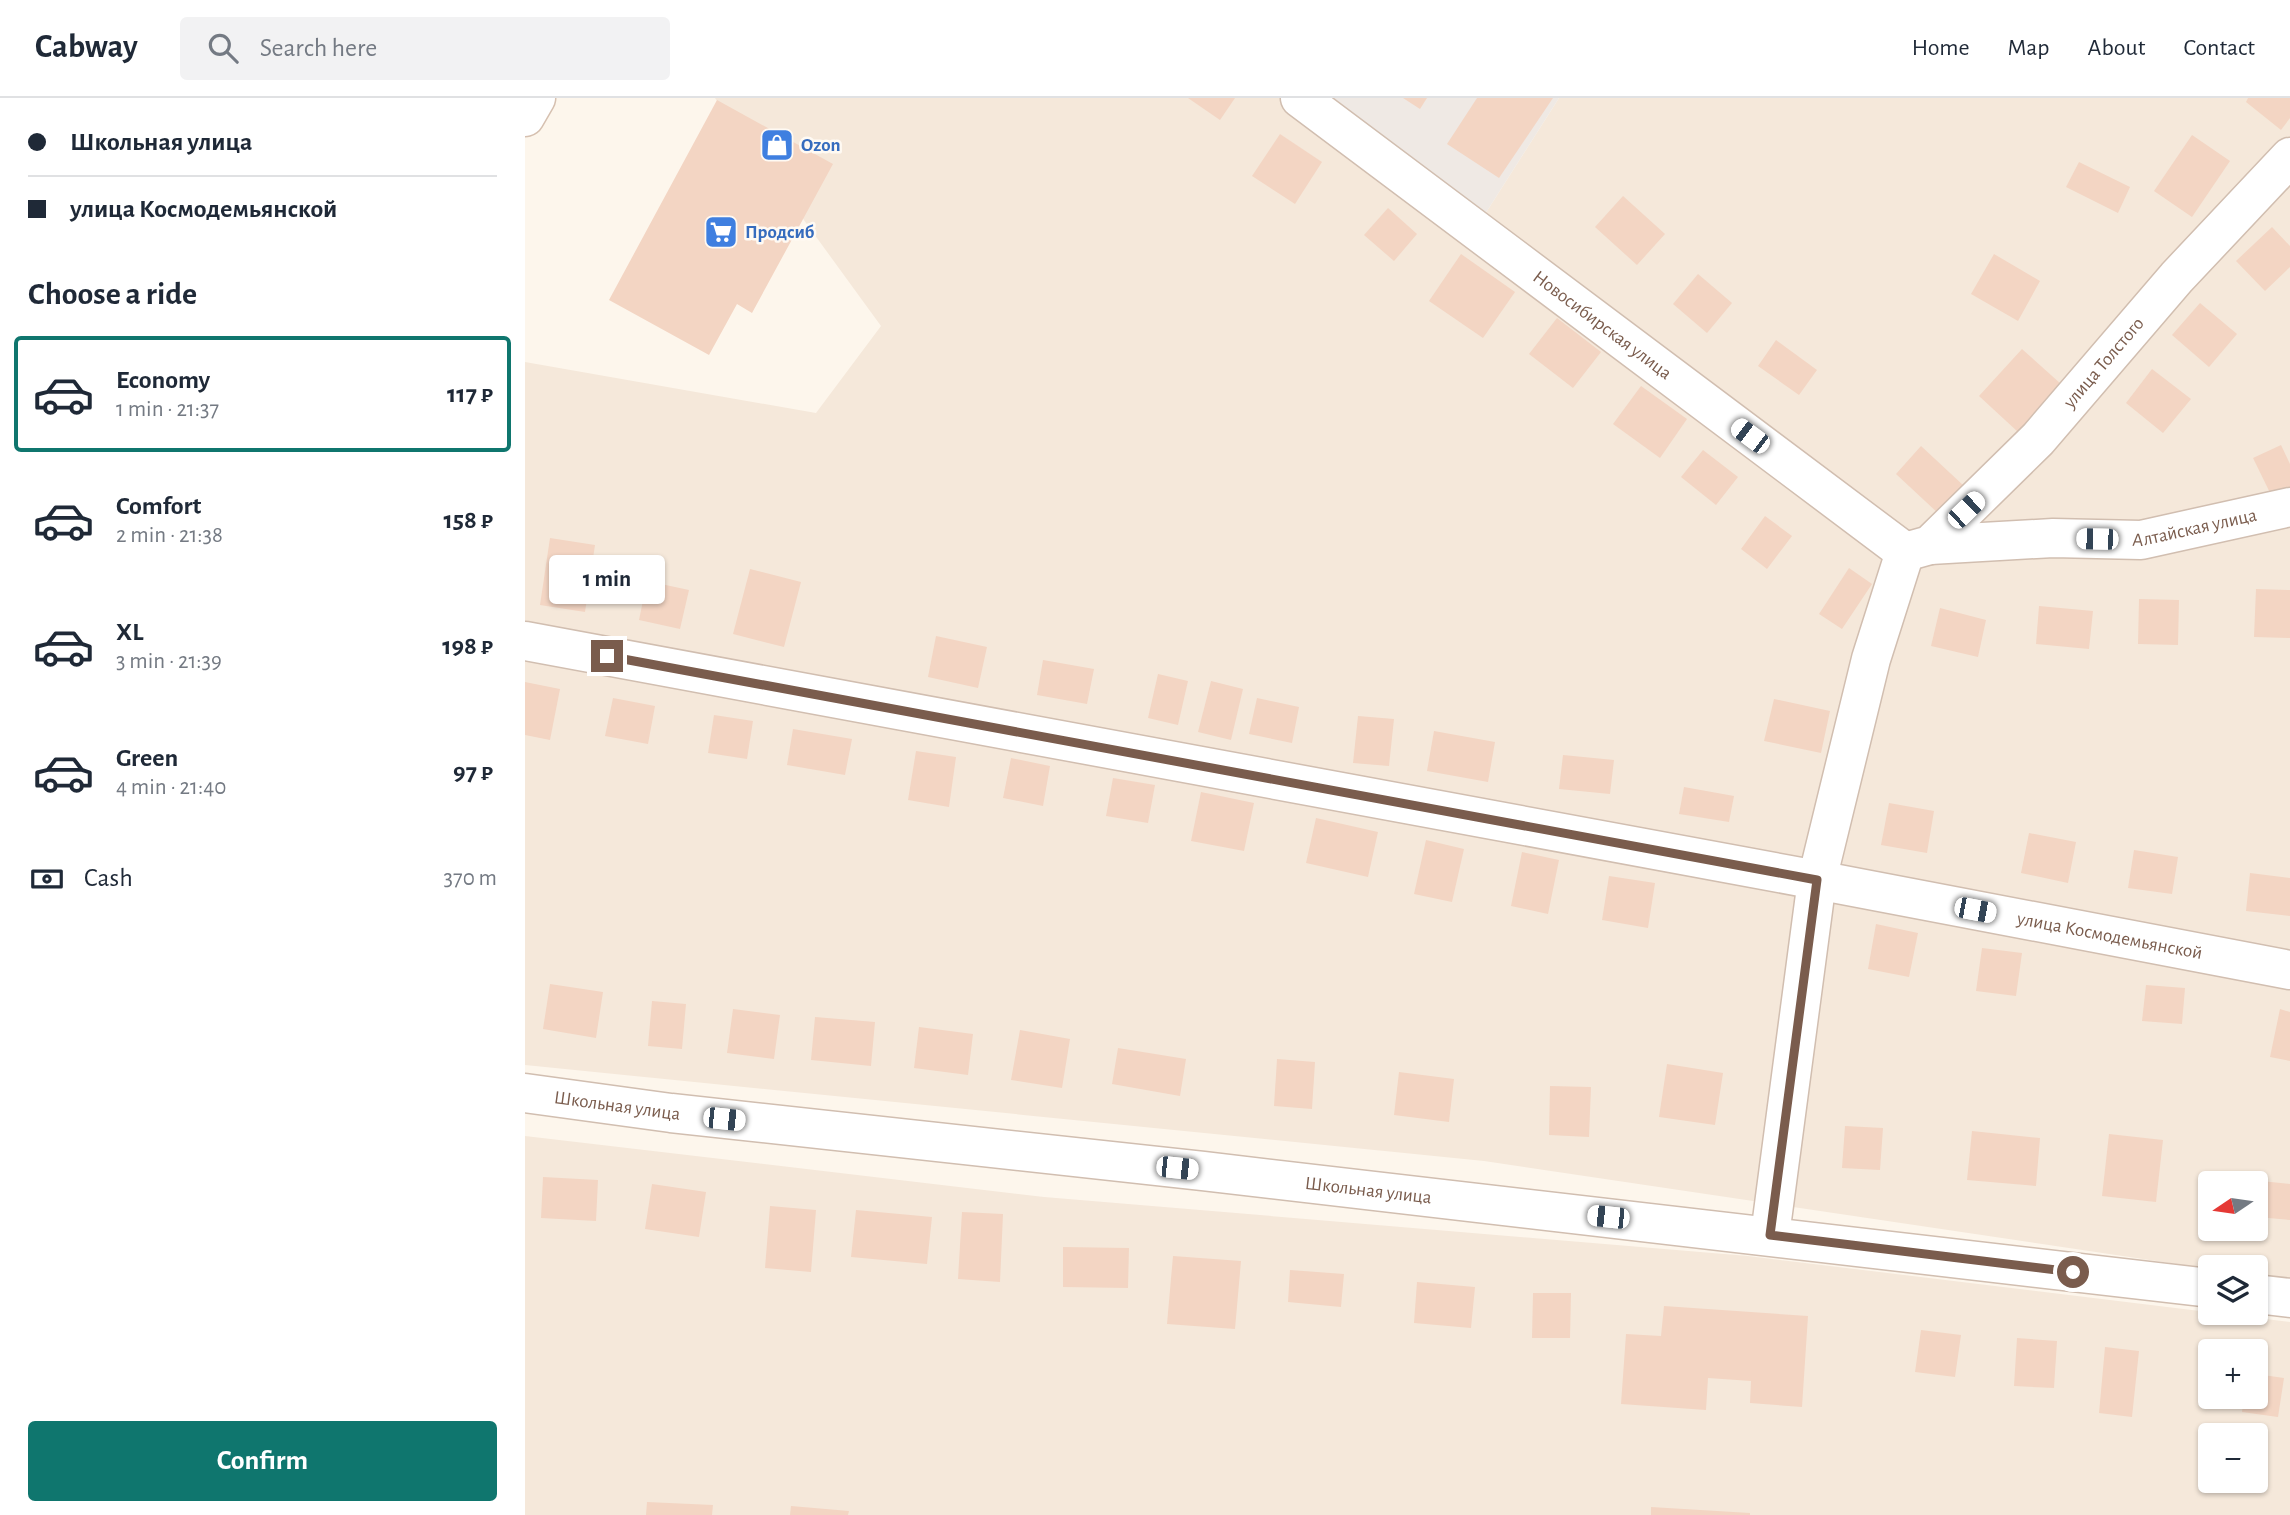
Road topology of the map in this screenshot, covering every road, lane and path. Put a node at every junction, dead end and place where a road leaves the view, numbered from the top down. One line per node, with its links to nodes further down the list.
1 (536, 98): 3 (street)
2 (1300, 98): 6 (street, Новосибирская улица)
3 (525, 117)
4 (2290, 157): 6 (street, улица Толстого)
5 (2290, 506): 6 (street, Алтайская улица)
6 (1917, 549): 8 (street)
7 (525, 641): 8 (street, улица Космодемьянской)
8 (1817, 880): 9 (street, улица Космодемьянской); 11 (street)
9 (2290, 970)
10 (525, 1093): 11 (street, Школьная улица)
11 (1770, 1235): 12 (street, Школьная улица)
12 (2198, 1287)
13 (2268, 1295): 14 (street)
14 (2290, 1298)

